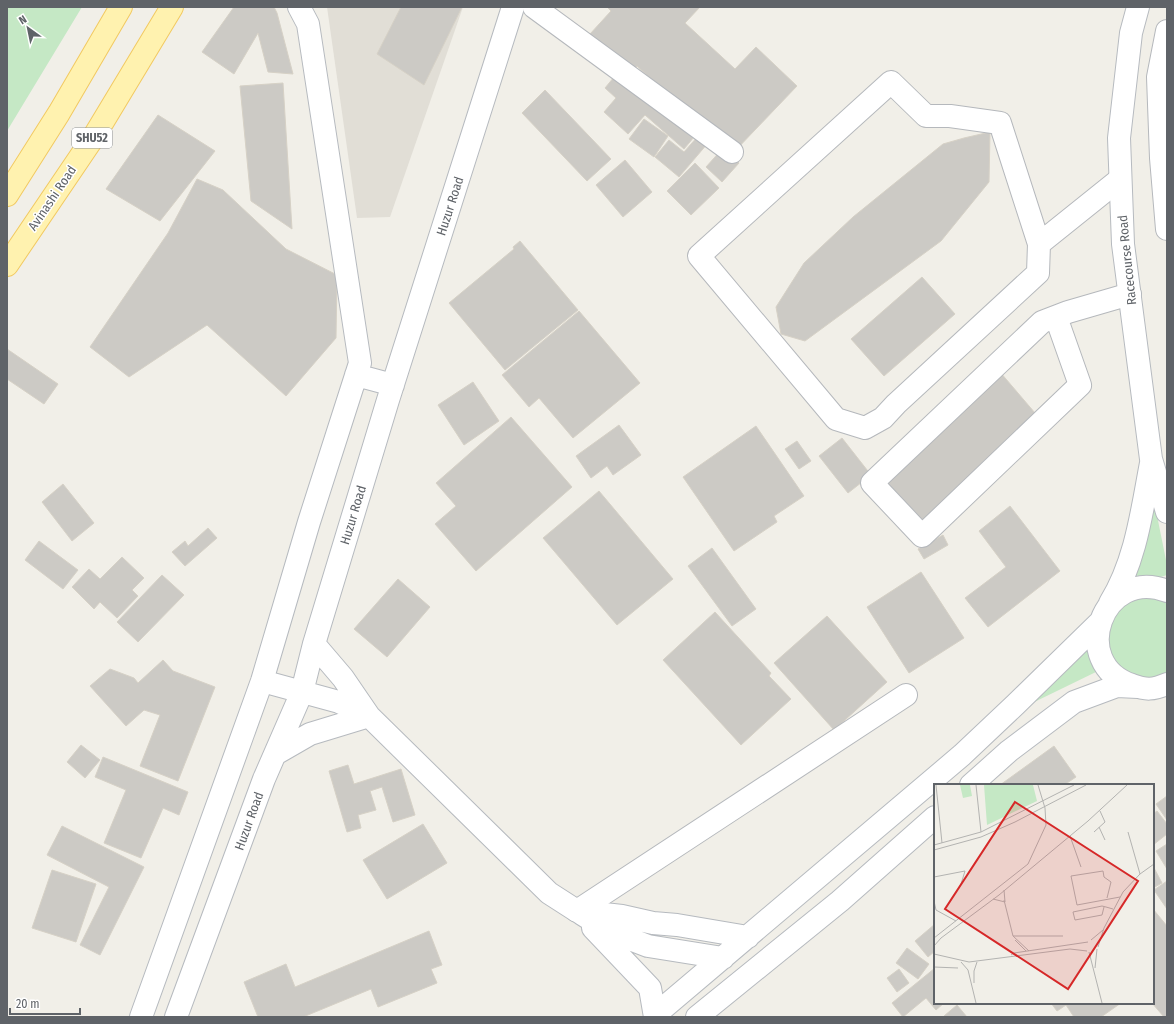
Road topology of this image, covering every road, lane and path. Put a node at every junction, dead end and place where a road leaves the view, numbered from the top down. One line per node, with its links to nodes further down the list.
1 (121, 7): 10 (main road, SHU52)
2 (172, 7): 13 (main road, Avinashi Road / SHU52)
3 (299, 7): 16 (street)
4 (513, 7): 17 (street, Huzur Road)
5 (534, 7): 8 (street)
6 (1138, 7): 9 (street, Racecourse Road)
7 (1167, 31): 11 (street)
8 (732, 152)
9 (1120, 179): 12 (street); 14 (street, Racecourse Road)
10 (7, 195)
11 (1167, 229)
12 (1039, 244): 12 (street)
13 (7, 265)
14 (1130, 294): 15 (street); 18 (street, Racecourse Road)
15 (1056, 317): 15 (street)
16 (356, 375): 17 (street); 23 (street)
17 (393, 385): 22 (street, Huzur Road)
18 (1151, 460): 19 (street, Racecourse Road); 21 (street)
19 (1167, 512)
20 (1167, 591): 21 (street)
21 (1103, 615): 24 (street); 32 (street)
22 (314, 644): 25 (street, Huzur Road); 27 (street)
23 (262, 681): 25 (street); 35 (street)
24 (1157, 690): 29 (street)
25 (302, 692): 27 (street); 28 (street, Huzur Road)
26 (906, 695): 31 (street)
27 (369, 716): 28 (street); 31 (street)
28 (277, 753): 36 (street, Huzur Road)
29 (972, 784)
30 (934, 819): 37 (street)
31 (577, 911): 32 (street); 33 (street); 34 (street)
32 (748, 937): 33 (street)
33 (723, 958): 34 (street)
34 (655, 1016)
35 (141, 1017)
36 (176, 1017)
37 (697, 1017)

